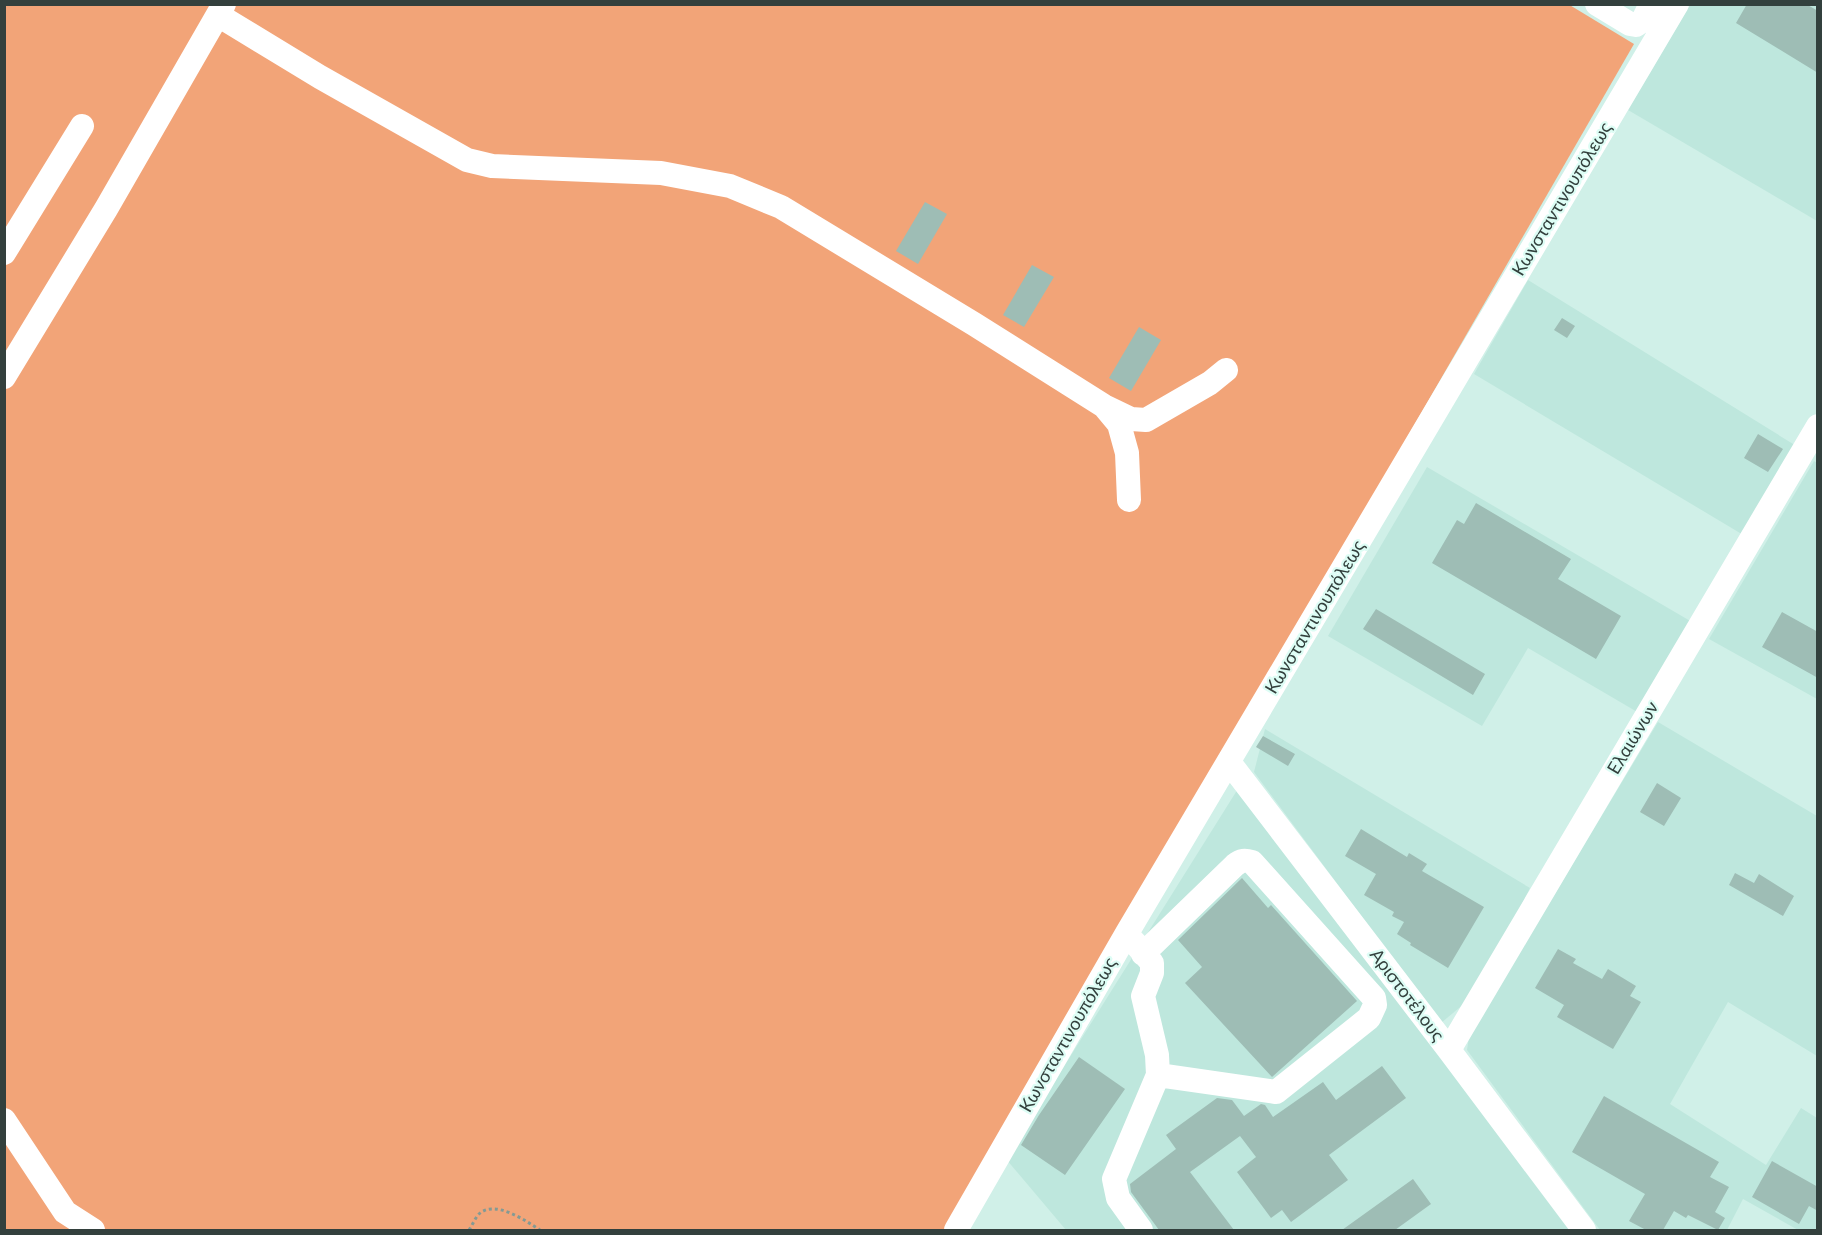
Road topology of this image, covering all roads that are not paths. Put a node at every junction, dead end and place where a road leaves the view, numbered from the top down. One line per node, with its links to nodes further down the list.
1 (1597, 4): 2 (street)
2 (1652, 4)
3 (1677, 4): 12 (street, Κωνσταντινουπόλεως)
4 (221, 10): 8 (street); 9 (street)
5 (82, 126): 6 (street)
6 (4, 253)
7 (1226, 370): 9 (street)
8 (4, 377)
9 (1104, 406): 11 (street)
10 (1818, 426): 15 (street, Ελαιώνων)
11 (1130, 500)
12 (1229, 762): 13 (street, Κωνσταντινουπόλεως); 15 (street, Αριστοτέλους)
13 (1127, 933): 14 (street); 20 (street, Κωνσταντινουπόλεως)
14 (1143, 954): 16 (street); 16 (street)
15 (1449, 1050): 22 (street, Αριστοτέλους)
16 (1158, 1075): 21 (street)
17 (4, 1120): 18 (street)
18 (67, 1221): 19 (street)
19 (93, 1230)
20 (956, 1230)
21 (1142, 1230)
22 (1584, 1230)

